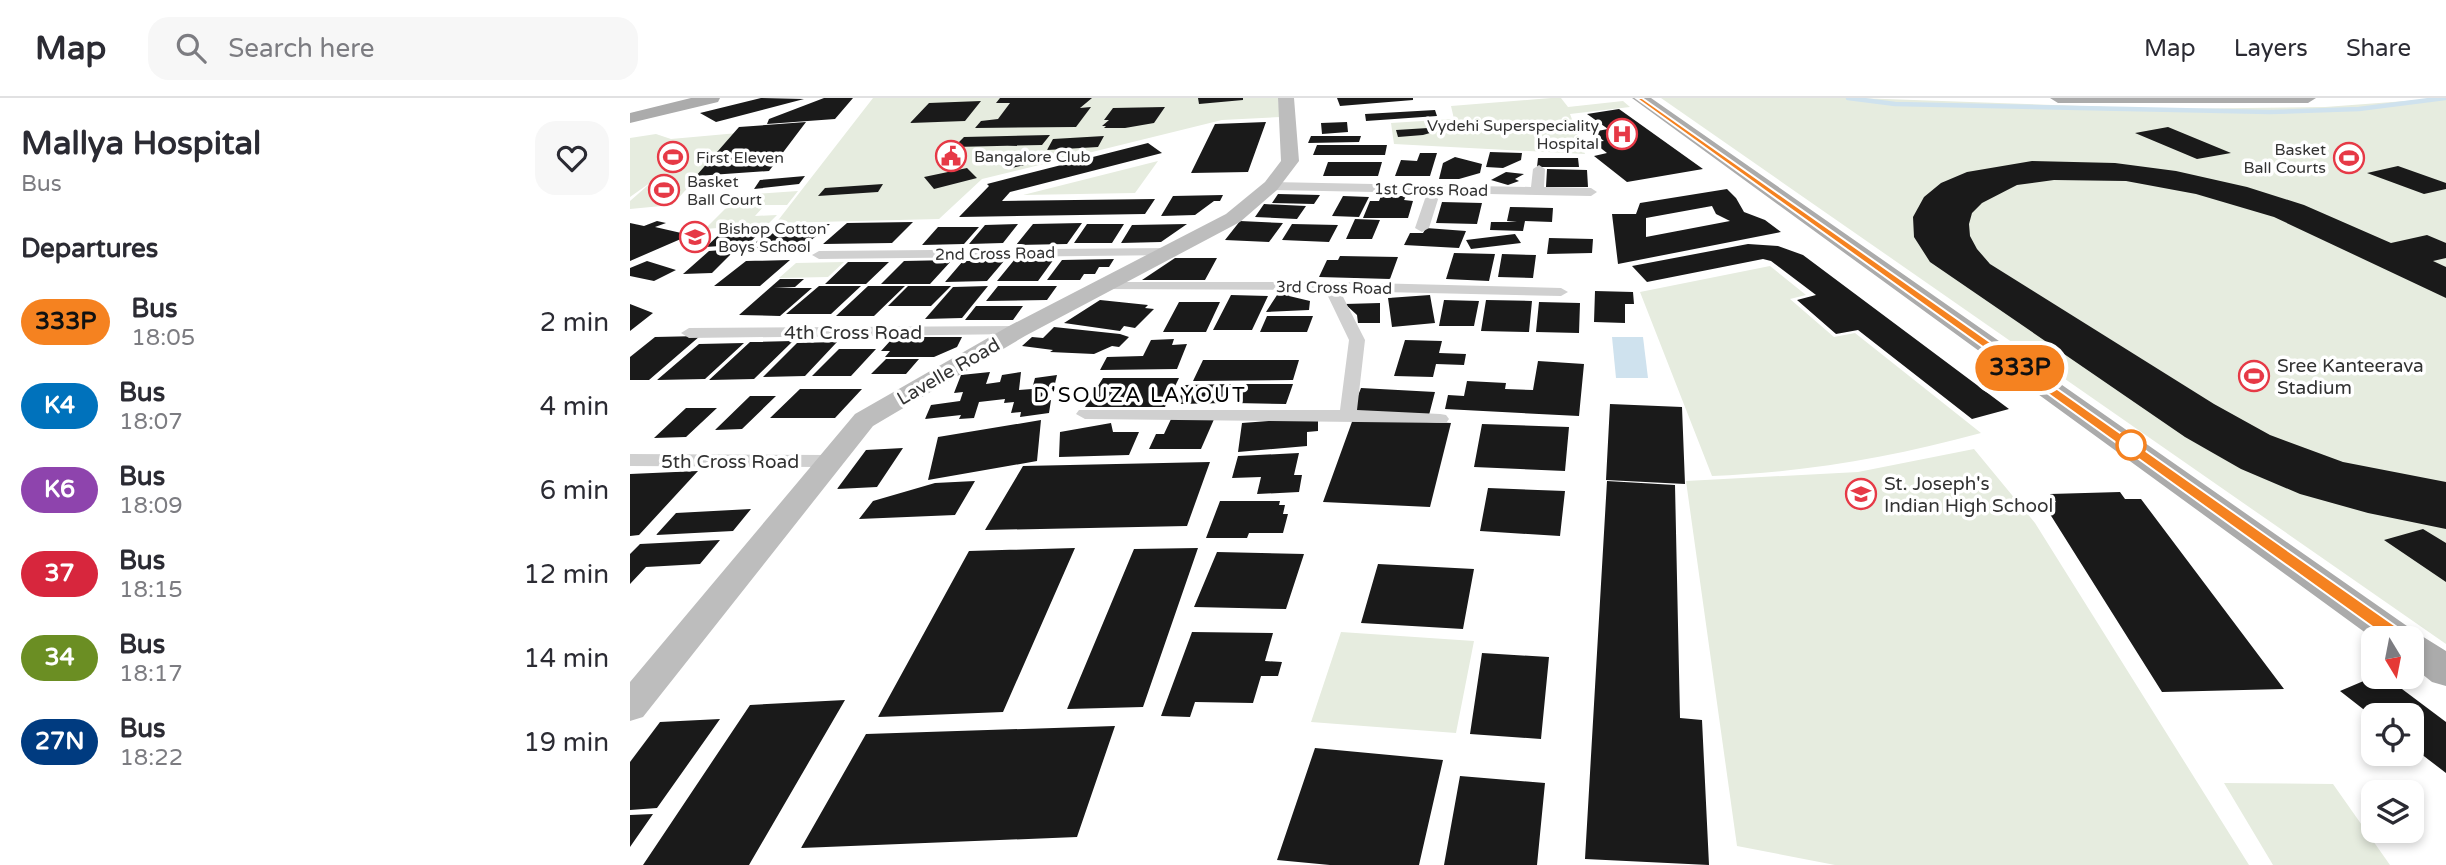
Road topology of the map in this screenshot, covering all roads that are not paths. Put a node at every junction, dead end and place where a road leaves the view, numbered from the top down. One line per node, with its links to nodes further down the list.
1 (712, 98): 6 (main road)
2 (1286, 98): 8 (street, Lavelle Road)
3 (1640, 98): 25 (main road)
4 (2058, 98): 5 (main road)
5 (2308, 98)
6 (630, 118)
7 (1539, 169): 10 (street)
8 (1271, 186): 9 (street, 1st Cross Road); 13 (street, Lavelle Road)
9 (1436, 189): 10 (street, 1st Cross Road); 12 (street)
10 (1537, 191): 11 (street, 1st Cross Road)
11 (1591, 192)
12 (1422, 228)
13 (1171, 252): 14 (street, 2nd Cross Road); 15 (street, Lavelle Road)
14 (819, 255)
15 (1107, 286): 16 (street, 3rd Cross Road); 18 (street, Lavelle Road)
16 (1330, 286): 17 (street, 3rd Cross Road); 21 (street)
17 (1561, 292)
18 (1017, 331): 19 (street, 4th Cross Road); 24 (street, Lavelle Road)
19 (689, 333)
20 (1085, 414): 21 (street)
21 (1348, 415): 22 (street)
22 (1440, 419)
23 (630, 460): 24 (street, 5th Cross Road)
24 (830, 461): 28 (street, Lavelle Road)
25 (2383, 626)
26 (2424, 655): 27 (main road)
27 (2446, 671)
28 (630, 707)

